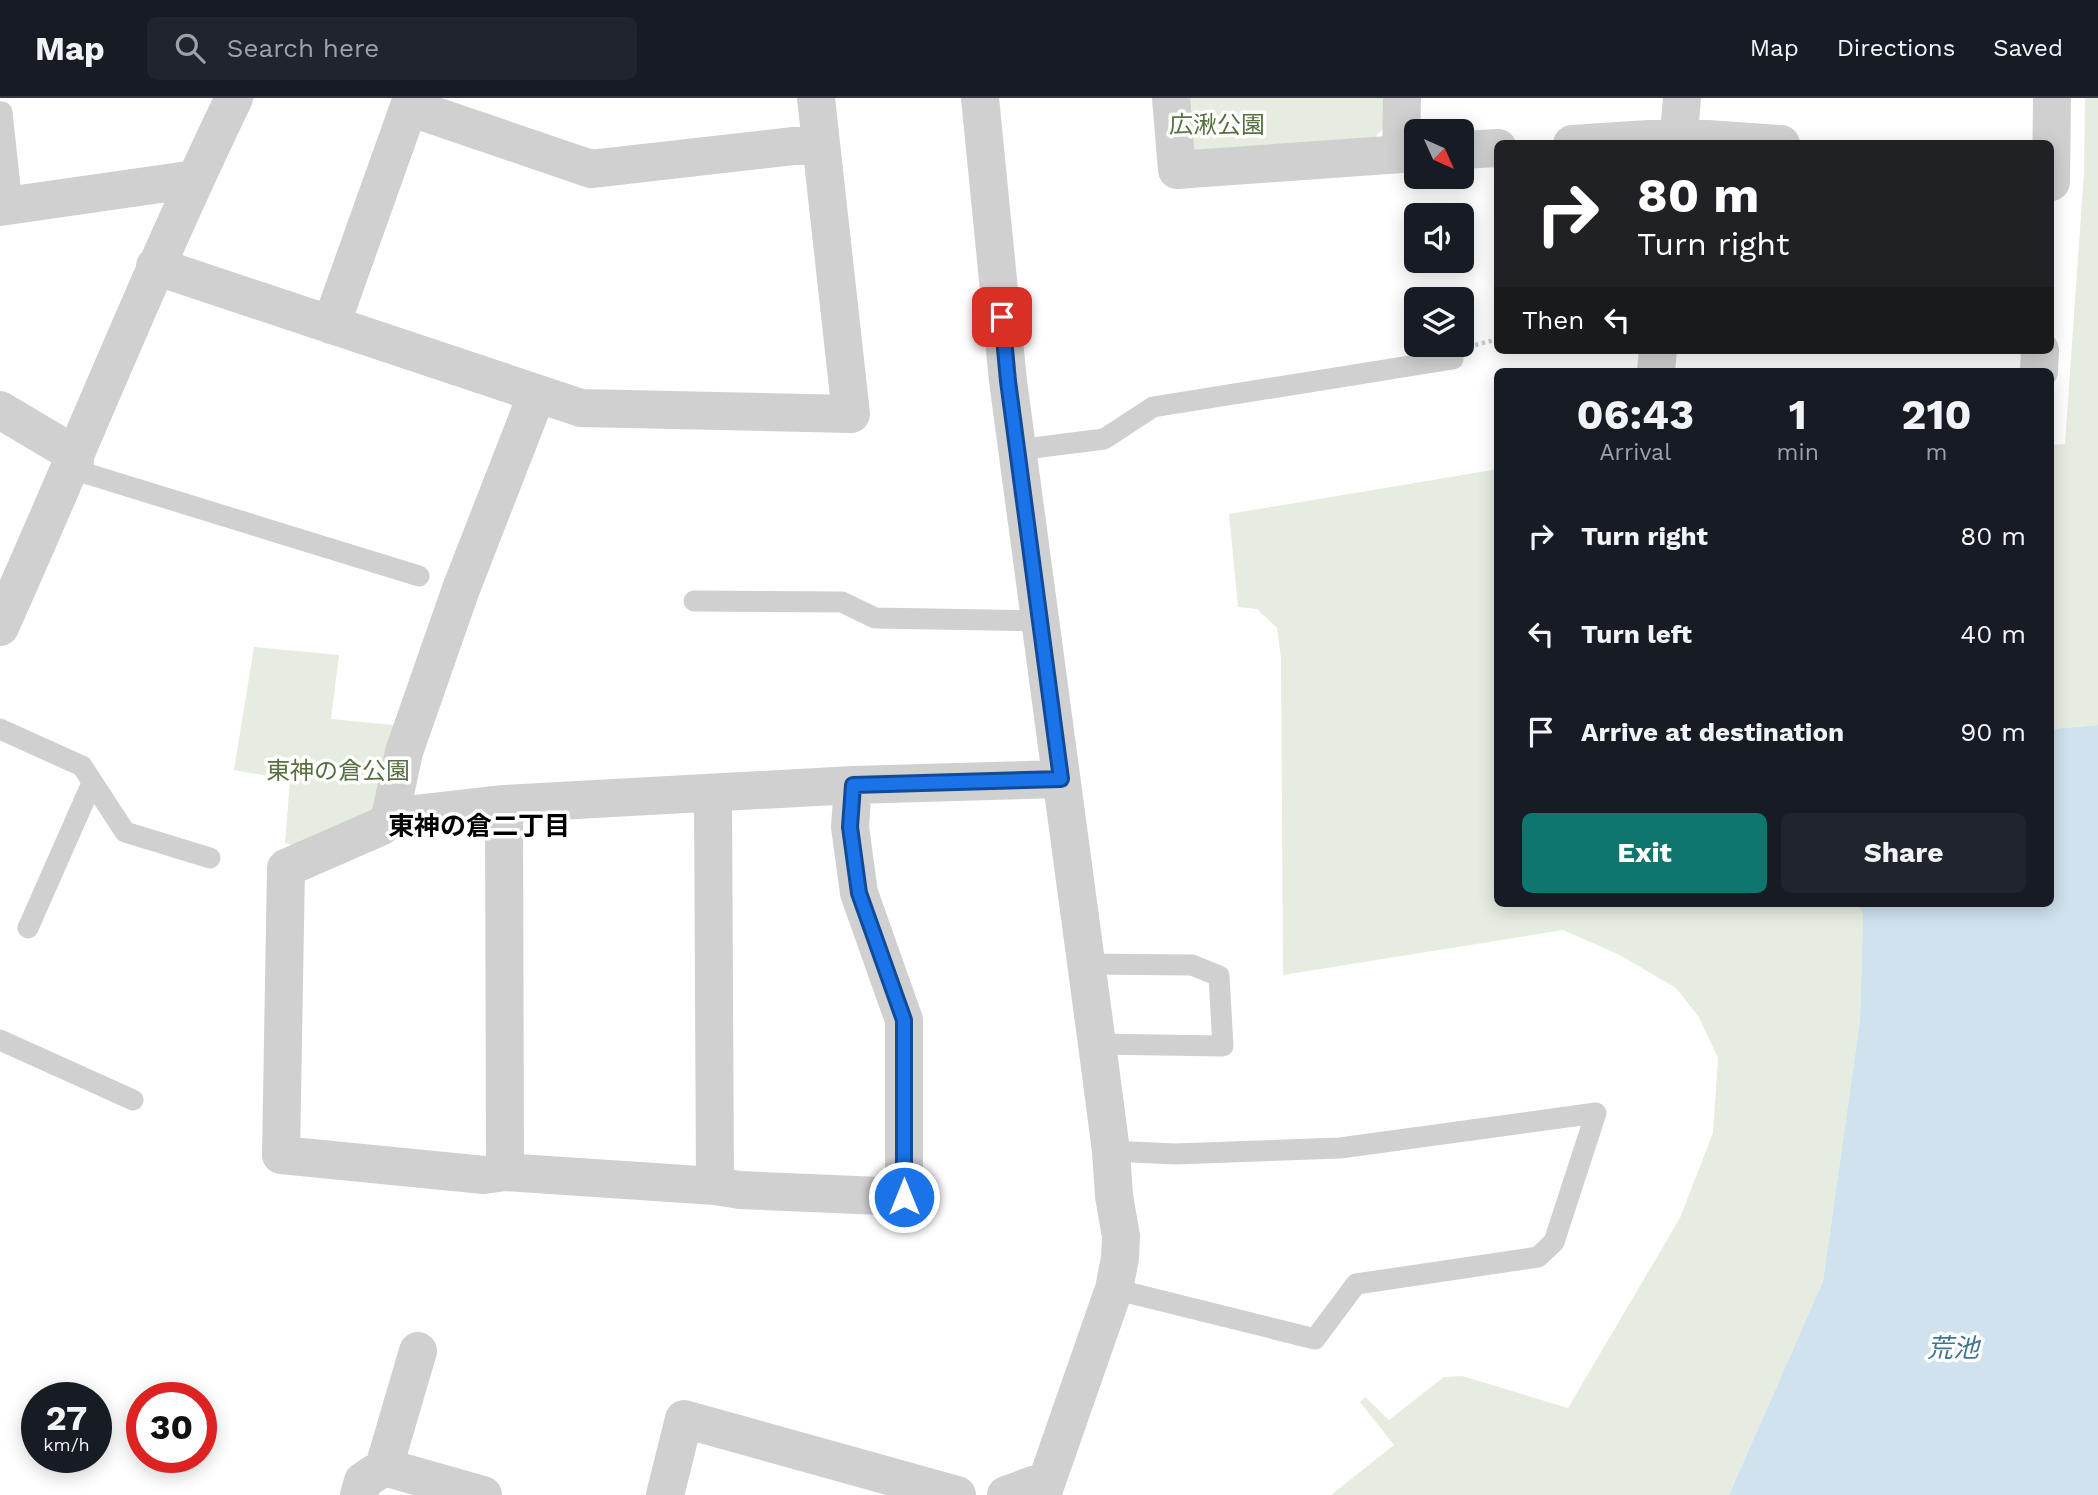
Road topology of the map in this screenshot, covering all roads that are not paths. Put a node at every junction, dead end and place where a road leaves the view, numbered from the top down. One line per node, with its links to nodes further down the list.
1 (234, 98): 17 (street)
2 (816, 98): 13 (street)
3 (980, 98): 24 (street)
4 (1171, 98): 16 (street)
5 (1402, 98): 10 (street)
6 (1682, 98): 11 (street)
7 (2052, 98): 12 (street)
8 (411, 103): 13 (street); 20 (street)
9 (2, 112): 18 (lane)
10 (1404, 119)
11 (1678, 140)
12 (2051, 140)
13 (820, 144): 22 (street)
14 (1494, 148): 15 (street)
15 (1474, 149)
16 (1404, 153)
17 (195, 179): 18 (street); 19 (street)
18 (6, 206)
19 (155, 266): 20 (street); 25 (street)
20 (331, 325): 22 (street)
21 (1453, 359): 24 (lane)
22 (537, 394): 36 (street)
23 (0, 410): 25 (street)
24 (1017, 450): 28 (street)
25 (75, 460): 26 (lane); 29 (street)
26 (419, 576)
27 (694, 601): 28 (lane)
28 (1040, 621): 31 (street)
29 (0, 627)
30 (0, 729): 32 (lane)
31 (1061, 779): 33 (street); 39 (street)
32 (92, 783): 37 (lane); 38 (lane)
33 (853, 785): 34 (street); 45 (street)
34 (713, 793): 35 (street); 45 (street)
35 (504, 804): 36 (street); 44 (street)
36 (390, 817): 44 (street)
37 (211, 858)
38 (28, 928)
39 (1086, 964): 41 (street); 41 (lane)
40 (0, 1040): 42 (lane)
41 (1097, 1044): 43 (street)
42 (133, 1100)
43 (1111, 1151): 46 (street); 46 (lane)
44 (505, 1172): 45 (street)
45 (715, 1186)
46 (1114, 1289): 49 (street)
47 (418, 1352): 48 (street)
48 (372, 1481): 50 (street)
49 (1044, 1487): 53 (street)
50 (482, 1495)
51 (665, 1495): 52 (street)
52 (957, 1495)
53 (1006, 1495)

